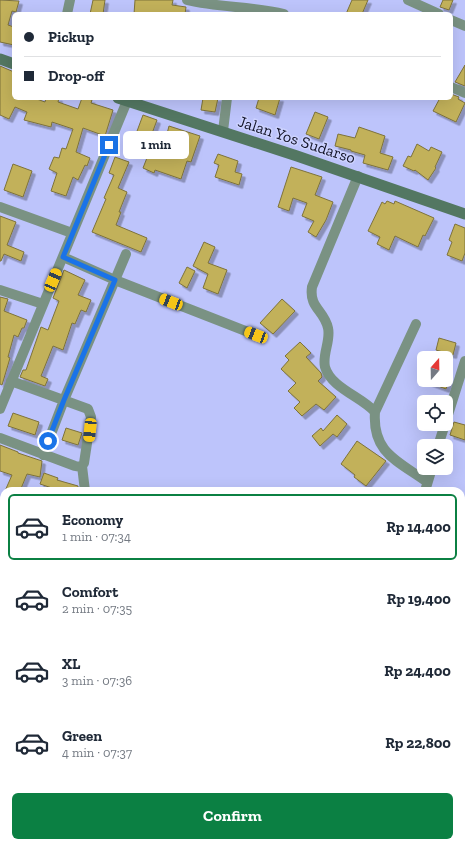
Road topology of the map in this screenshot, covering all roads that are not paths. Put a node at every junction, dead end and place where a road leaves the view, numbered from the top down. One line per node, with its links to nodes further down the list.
1 (70, 0): 5 (street)
2 (187, 0): 4 (street)
3 (408, 0): 7 (street)
4 (235, 7): 6 (street)
5 (67, 12)
6 (270, 12)
7 (435, 12)
8 (453, 21): 9 (street)
9 (465, 26)
10 (0, 59): 11 (main road)
11 (12, 63)
12 (453, 88): 13 (street)
13 (465, 93)
14 (122, 100): 16 (main road, Jalan Yos Sudarso); 20 (street)
15 (227, 100): 16 (street)
16 (223, 131): 17 (main road, Jalan Yos Sudarso)
17 (358, 176): 19 (main road, Jalan Yos Sudarso); 33 (street)
18 (0, 207): 20 (street)
19 (465, 214)
20 (72, 233): 22 (street)
21 (126, 254): 23 (street)
22 (63, 257): 23 (street); 25 (street)
23 (115, 280): 27 (street); 31 (street)
24 (0, 290): 25 (street)
25 (43, 304): 29 (street)
26 (416, 324): 33 (street)
27 (256, 335)
28 (465, 361): 30 (street)
29 (11, 381): 31 (street); 32 (street)
30 (453, 399)
31 (64, 400): 35 (street); 36 (street)
32 (0, 409)
33 (375, 412): 38 (street)
34 (0, 438): 35 (street)
35 (43, 455): 36 (street)
36 (82, 466): 39 (street)
37 (430, 475): 38 (street)
38 (426, 486)
39 (86, 487)

